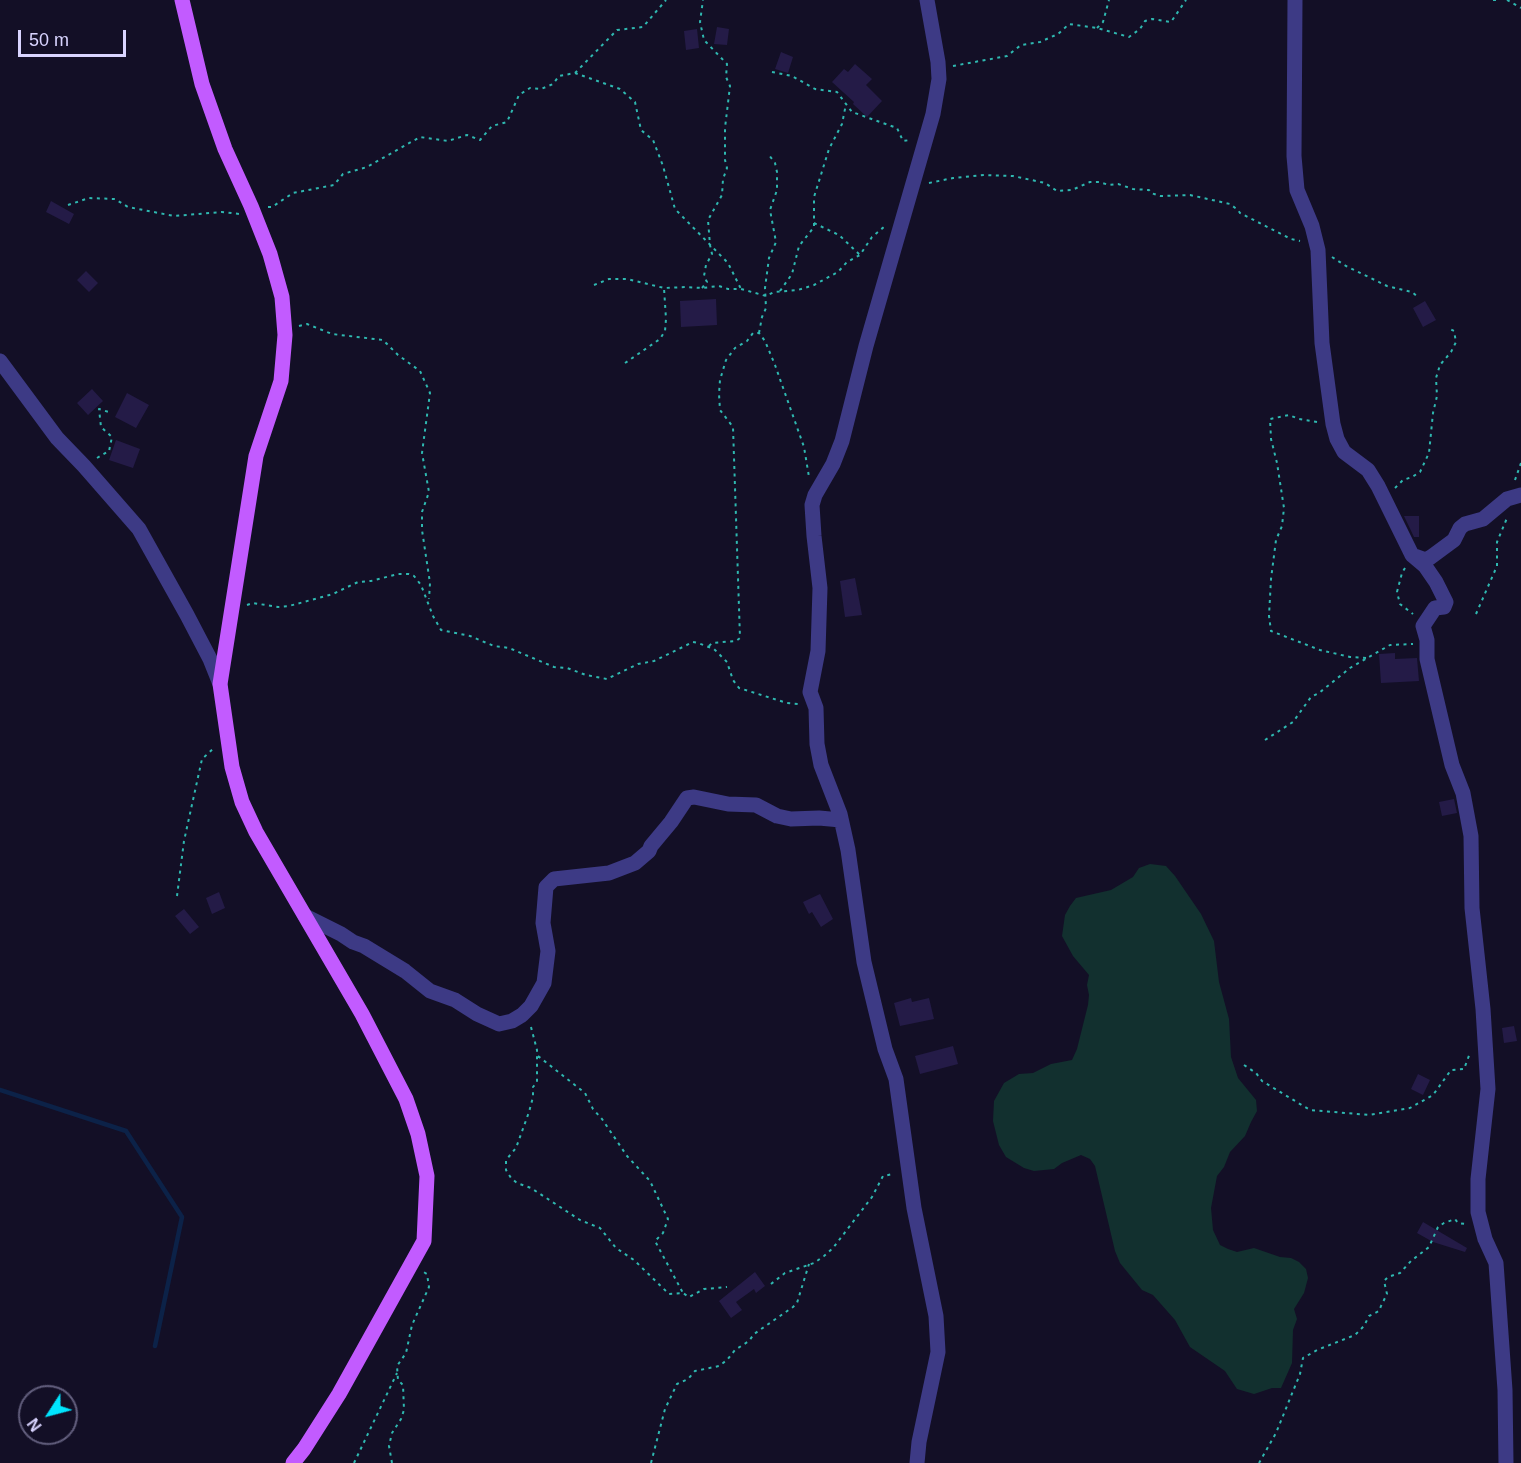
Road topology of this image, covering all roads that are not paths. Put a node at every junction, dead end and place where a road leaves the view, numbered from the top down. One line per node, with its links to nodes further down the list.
1 (182, 0): 7 (main road)
2 (927, 0): 8 (street)
3 (1295, 0): 6 (street)
4 (0, 361): 7 (street)
5 (1517, 496): 6 (street)
6 (1412, 555): 12 (street)
7 (220, 684): 9 (main road)
8 (841, 820): 9 (street); 11 (street)
9 (305, 916): 10 (main road)
10 (292, 1463)
11 (917, 1463)
12 (1506, 1463)

